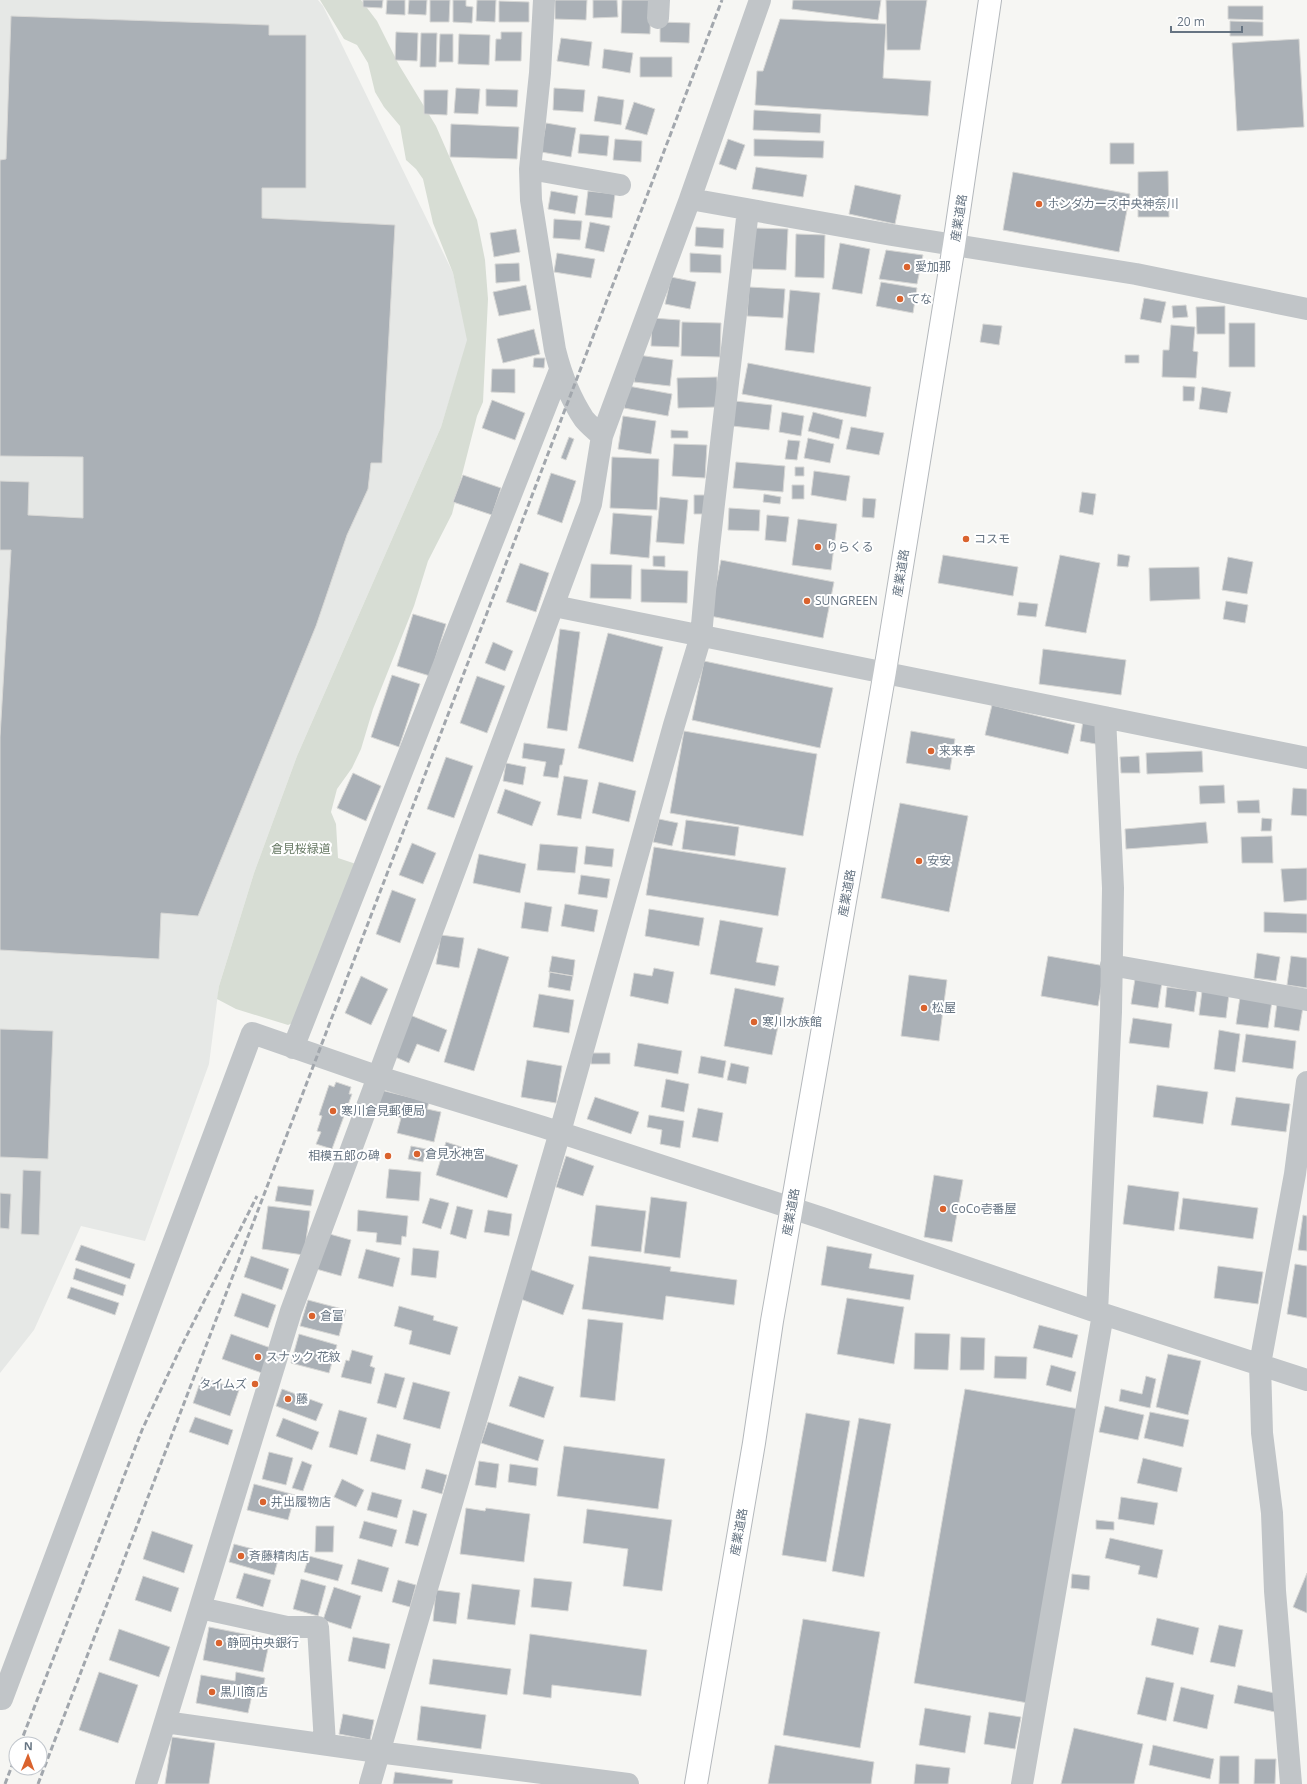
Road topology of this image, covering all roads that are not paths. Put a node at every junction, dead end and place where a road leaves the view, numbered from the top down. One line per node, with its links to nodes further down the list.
1 (544, 0): 4 (street)
2 (760, 0): 6 (street)
3 (990, 0): 8 (main road, 産業道路)
4 (530, 169): 5 (street); 10 (street)
5 (620, 185)
6 (690, 199): 7 (street); 11 (street)
7 (748, 210): 8 (street); 13 (street)
8 (954, 244): 9 (street); 14 (main road, 産業道路)
9 (1307, 309)
10 (560, 370): 11 (street); 19 (street)
11 (602, 436): 12 (street)
12 (554, 606): 13 (street); 20 (street)
13 (701, 636): 14 (street); 22 (street)
14 (885, 671): 15 (street); 23 (main road, 産業道路)
15 (1105, 717): 16 (street); 17 (street)
16 (1307, 758)
17 (1111, 966): 18 (street); 24 (street)
18 (1307, 1000)
19 (293, 1048): 20 (street); 28 (street)
20 (379, 1077): 22 (street); 27 (street)
21 (1307, 1082): 25 (street)
22 (560, 1132): 23 (street); 31 (street)
23 (792, 1209): 24 (street); 35 (main road, 産業道路)
24 (1100, 1313): 25 (street); 36 (street)
25 (1260, 1364): 26 (street); 37 (street)
26 (1307, 1380)
27 (200, 1608): 29 (street); 30 (street)
28 (0, 1700)
29 (166, 1722): 30 (street); 32 (street)
30 (325, 1744): 31 (street)
31 (378, 1752): 33 (street); 34 (street)
32 (146, 1784)
33 (370, 1784)
34 (628, 1784)
35 (696, 1784)
36 (1022, 1784)
37 (1291, 1784)

